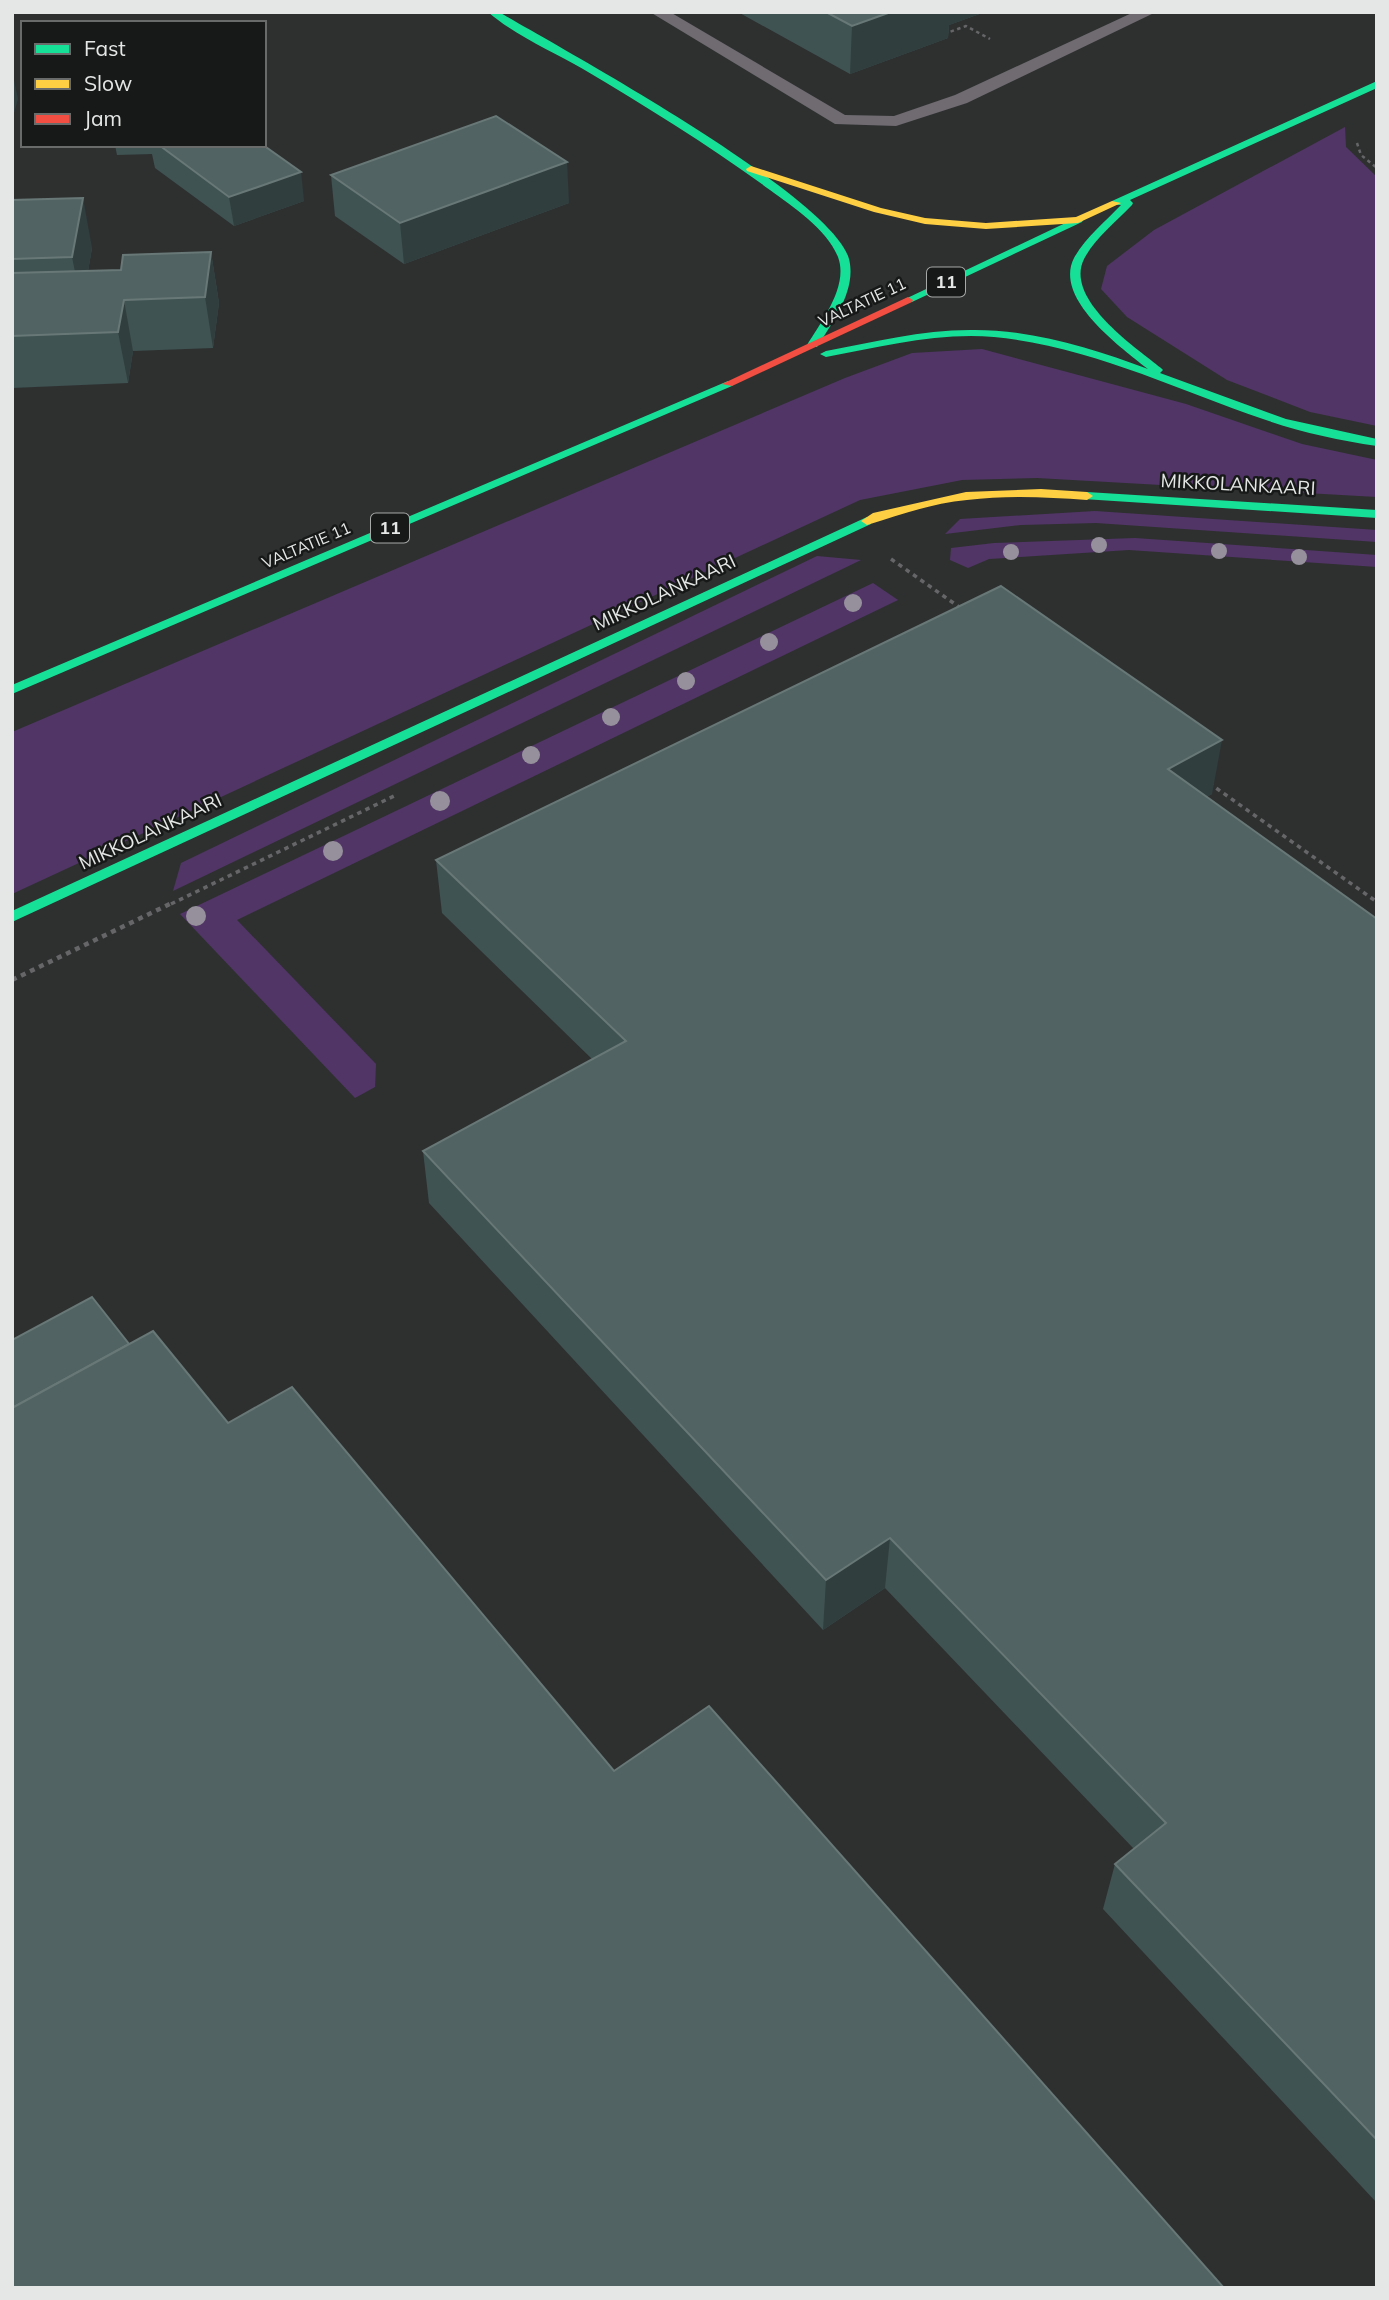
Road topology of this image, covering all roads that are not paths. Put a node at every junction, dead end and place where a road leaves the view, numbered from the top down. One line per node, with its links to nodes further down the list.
1 (492, 12): 5 (main road)
2 (657, 12): 3 (lane)
3 (1148, 12)
4 (1377, 83): 6 (main road, 11)
5 (751, 169): 7 (main road); 8 (main road)
6 (1137, 193): 7 (main road, 11); 10 (main road)
7 (1079, 220): 8 (main road, VALTATIE 11 / 11)
8 (813, 345): 9 (main road, 11)
9 (769, 366): 10 (main road); 13 (main road, VALTATIE 11 / 11)
10 (1169, 381): 11 (main road)
11 (1377, 443)
12 (1377, 513): 14 (main road, MIKKOLANKAARI)
13 (12, 690)
14 (12, 917)

